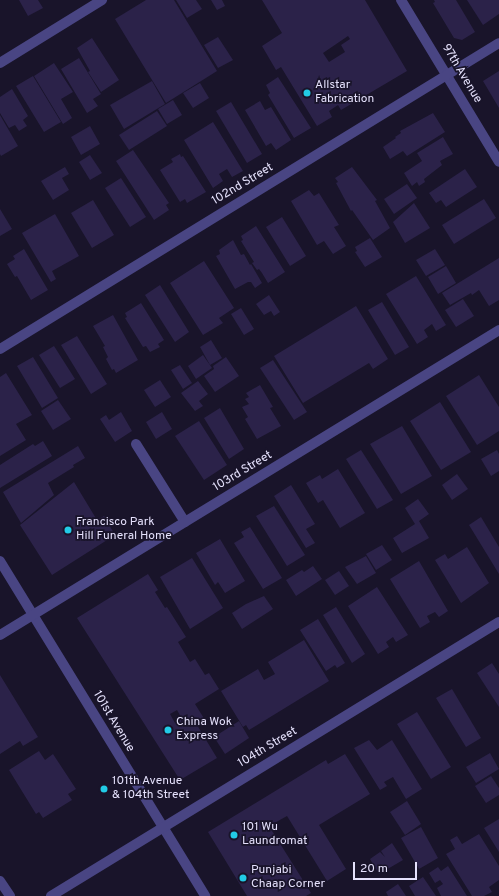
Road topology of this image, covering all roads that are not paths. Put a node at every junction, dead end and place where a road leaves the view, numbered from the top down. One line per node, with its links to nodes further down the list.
1 (102, 0): 4 (street)
2 (401, 0): 5 (street, 97th Avenue)
3 (499, 43): 5 (street, 102nd Street)
4 (0, 63)
5 (446, 76): 6 (street, 97th Avenue); 8 (street, 102nd Street)
6 (499, 162)
7 (499, 330): 10 (street, 103rd Street)
8 (0, 349)
9 (136, 444): 10 (street)
10 (185, 522): 12 (street, 103rd Street)
11 (0, 561): 12 (street, 101st Avenue)
12 (33, 615): 14 (street, 103rd Street); 15 (street, 101st Avenue)
13 (499, 622): 15 (street, 104th Street)
14 (0, 635)
15 (163, 828): 18 (street, 104th Street); 19 (street, 101st Avenue)
16 (0, 881): 17 (street)
17 (10, 896)
18 (51, 896)
19 (205, 896)

